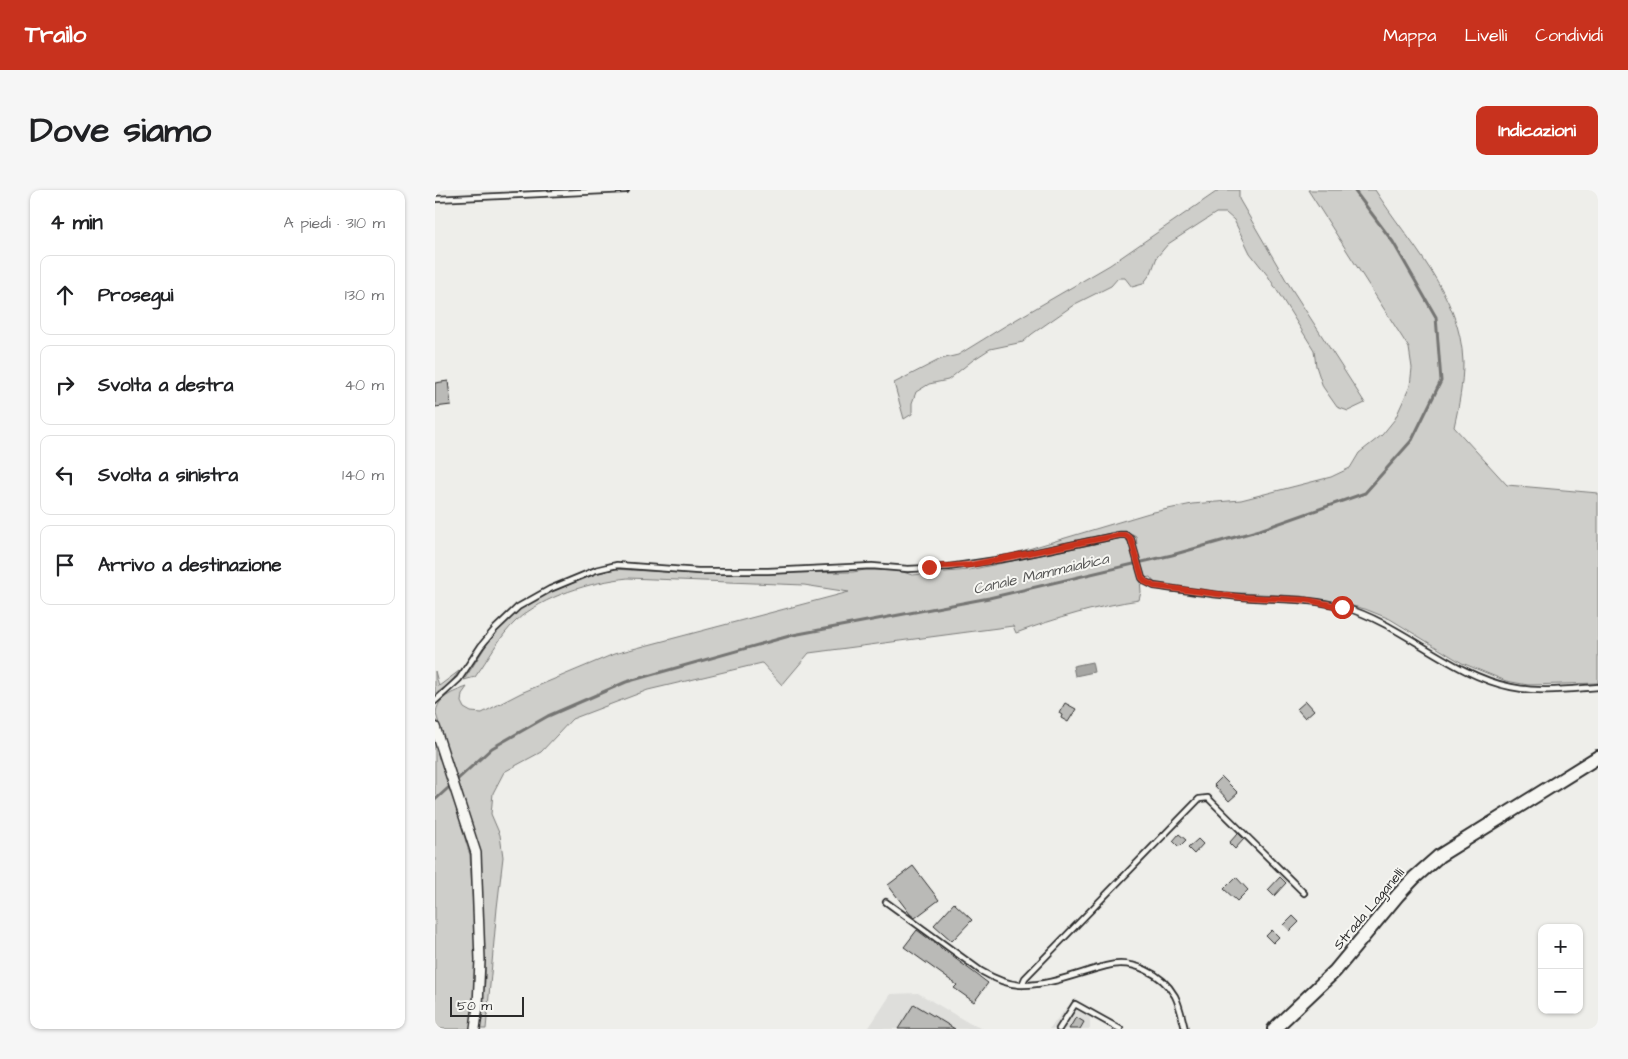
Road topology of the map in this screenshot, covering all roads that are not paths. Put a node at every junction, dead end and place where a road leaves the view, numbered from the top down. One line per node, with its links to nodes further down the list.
1 (626, 190): 2 (lane)
2 (435, 199)
3 (1598, 687): 4 (lane)
4 (435, 702)
5 (435, 727): 10 (street)
6 (1598, 757): 14 (street, Strada Laganelli)
7 (1304, 893): 9 (lane)
8 (886, 902): 9 (lane)
9 (1022, 985): 13 (lane)
10 (475, 1029)
11 (1059, 1029): 12 (lane)
12 (1120, 1029)
13 (1185, 1029)
14 (1274, 1029)

